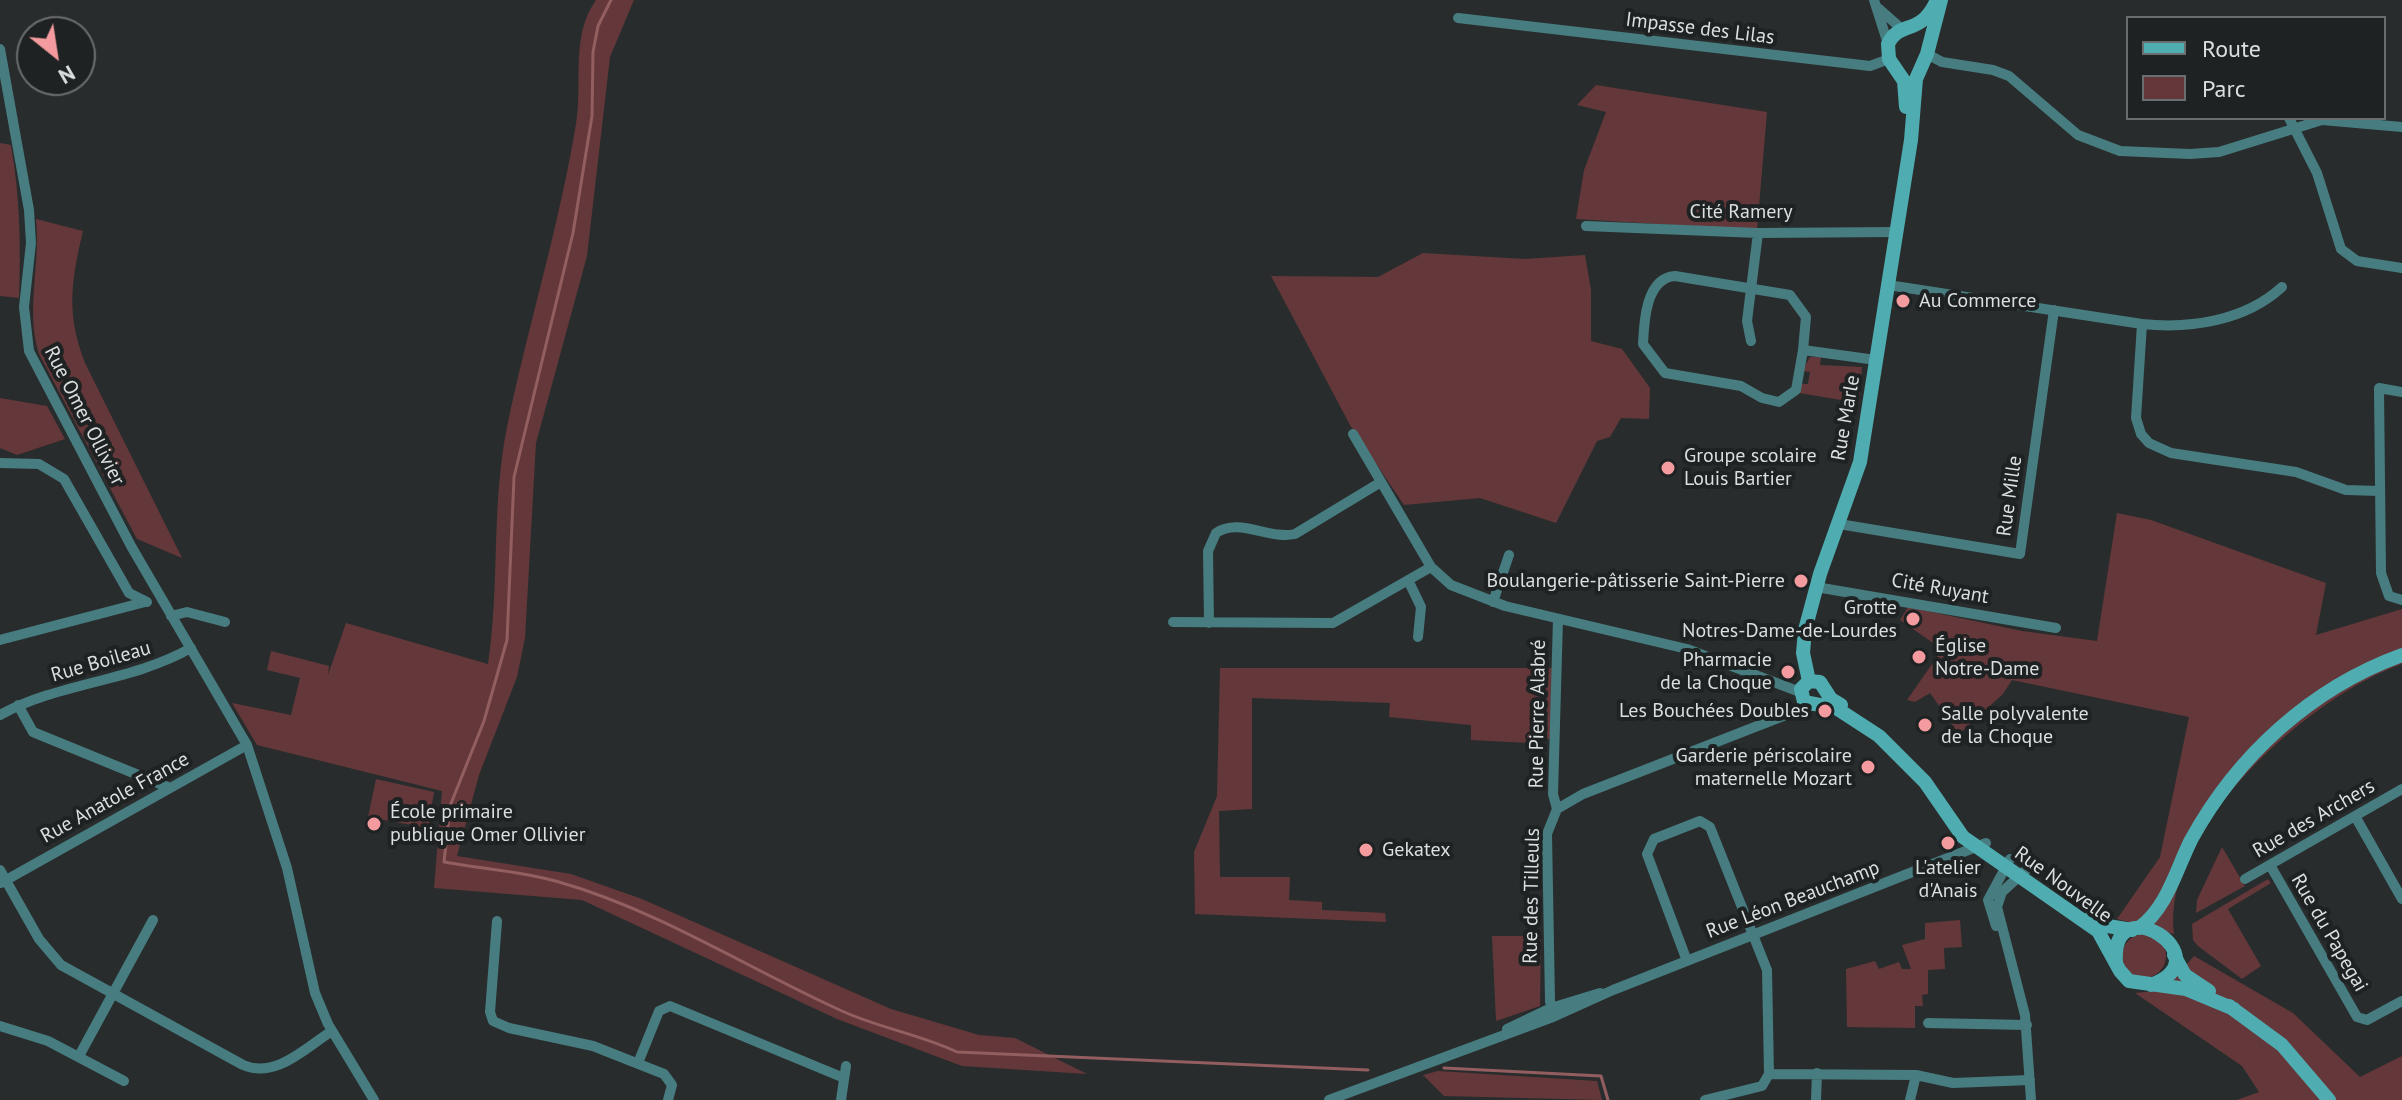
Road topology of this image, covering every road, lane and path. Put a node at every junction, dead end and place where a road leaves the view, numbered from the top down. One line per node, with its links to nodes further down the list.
1 (1939, 0): 4 (main road, Rue Marle); 6 (main road, Rue Marle)
2 (1874, 1): 4 (street); 7 (street)
3 (1458, 18): 7 (street, Impasse des Lilas)
4 (1906, 29): 6 (main road); 7 (main road)
5 (0, 49): 33 (street, Rue Omer Ollivier)
6 (1926, 55): 7 (main road); 8 (street); 10 (main road, Rue Marle)
7 (1891, 56): 10 (main road, Rue Marle)
8 (2291, 122): 9 (street); 14 (street)
9 (2402, 127)
10 (1908, 156): 12 (main road, Rue Marle)
11 (1586, 226): 13 (street, Cité Ramery)
12 (1896, 232): 13 (street, Cité Ramery); 15 (main road, Rue Marle)
13 (1758, 233): 17 (street)
14 (2402, 268)
15 (1888, 285): 18 (street); 22 (main road, Rue Marle)
16 (2282, 287): 19 (street)
17 (1750, 288): 20 (street); 21 (street); 21 (street)
18 (2054, 310): 19 (street); 28 (street, Rue Mille)
19 (2142, 324): 27 (street)
20 (1751, 341)
21 (1803, 350): 22 (street)
22 (1876, 360): 28 (main road, Rue Marle)
23 (2402, 392): 27 (street)
24 (1353, 434): 26 (street)
25 (0, 463): 35 (street)
26 (1381, 482): 30 (street); 41 (street)
27 (2379, 491): 34 (street)
28 (1839, 524): 32 (main road, Rue Marle)
29 (1509, 555): 36 (street)
30 (1431, 567): 31 (street); 36 (street)
31 (1408, 580): 41 (street); 43 (street)
32 (1816, 587): 42 (street, Cité Ruyant); 47 (main road, Rue Marle)
33 (161, 598): 35 (street); 37 (street, Rue Omer Ollivier)
34 (2402, 600)
35 (147, 602): 44 (street)
36 (1493, 602): 38 (street)
37 (171, 616): 39 (street); 45 (street, Rue Omer Ollivier)
38 (1558, 619): 47 (street); 53 (street, Rue Pierre Alabré)
39 (225, 622)
40 (1173, 622): 41 (street)
41 (1209, 623)
42 (2056, 628)
43 (1418, 637)
44 (0, 640)
45 (191, 648): 48 (street, Rue Boileau); 50 (street, Rue Omer Ollivier)
46 (2402, 655): 61 (main road)
47 (1812, 694): 53 (street, Rue des Tilleuls); 55 (main road)
48 (18, 705): 49 (street, Rue Boileau); 51 (street)
49 (0, 715)
50 (247, 745): 51 (street, Rue Anatole France); 79 (street, Rue Omer Ollivier)
51 (170, 788): 59 (street, Rue Anatole France)
52 (2402, 789): 54 (street, Rue des Archers)
53 (1557, 809): 75 (street, Rue des Tilleuls)
54 (2355, 816): 57 (street, Rue des Archers); 62 (street)
55 (1981, 845): 56 (main road, Rue Nouvelle); 66 (street, Rue Léon Beauchamp)
56 (2007, 863): 58 (main road, Rue Nouvelle); 67 (street)
57 (2270, 865): 60 (street, Rue des Archers); 73 (street, Rue du Papegai)
58 (2023, 874): 65 (main road, Rue Nouvelle); 67 (street); 70 (main road, Rue Nouvelle)
59 (2, 878): 72 (street)
60 (2245, 879)
61 (2172, 881): 65 (main road); 68 (main road)
62 (2402, 899)
63 (153, 920): 72 (street)
64 (497, 921): 81 (street)
65 (2135, 929): 68 (main road); 70 (main road)
66 (1754, 935): 69 (street, Rue Léon Beauchamp); 69 (street); 84 (street)
67 (2001, 935): 77 (street)
68 (2172, 950): 71 (main road); 74 (main road)
69 (1687, 961): 75 (street, Rue Léon Beauchamp)
70 (2117, 963): 71 (main road)
71 (2151, 985): 74 (main road)
72 (111, 995): 79 (street); 80 (street)
73 (2402, 1001)
74 (2234, 1009): 97 (main road)
75 (1552, 1012): 92 (street, Rue Léon Beauchamp)
76 (1928, 1023): 77 (street)
77 (2027, 1025): 87 (street)
78 (0, 1026): 80 (street)
79 (332, 1031): 89 (street, Rue Omer Ollivier)
80 (79, 1056): 88 (street)
81 (638, 1063): 86 (street); 90 (street)
82 (846, 1066): 86 (street)
83 (1817, 1073): 84 (street); 85 (street); 94 (street)
84 (1769, 1074): 93 (street)
85 (1916, 1075): 87 (street); 95 (street)
86 (844, 1078): 91 (street)
87 (2030, 1080): 96 (street)
88 (124, 1081)
89 (374, 1100)
90 (668, 1100)
91 (841, 1100)
92 (1329, 1100)
93 (1705, 1100)
94 (1816, 1100)
95 (1910, 1100)
96 (2031, 1100)
97 (2329, 1100)

